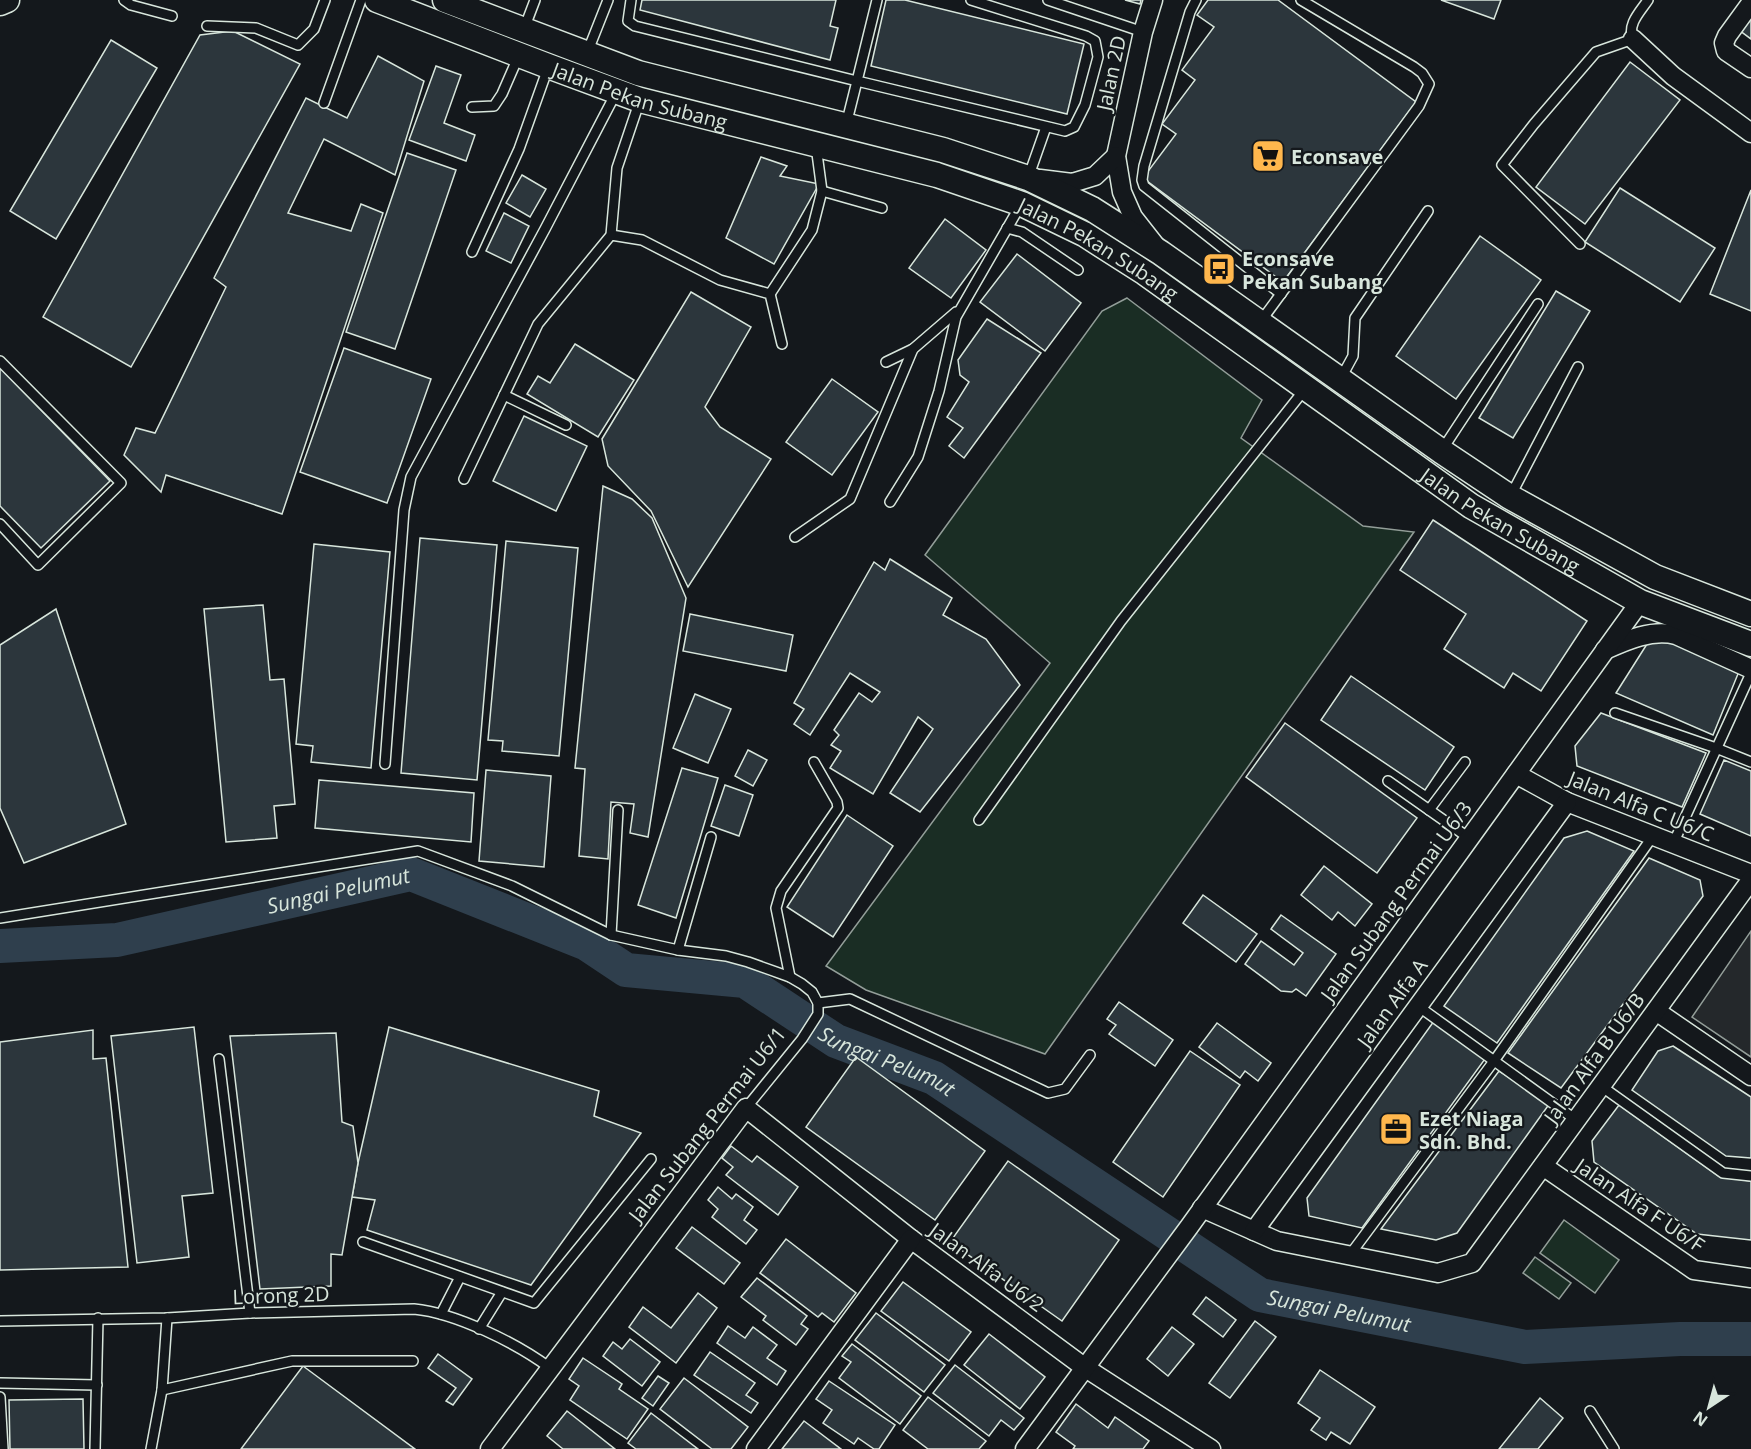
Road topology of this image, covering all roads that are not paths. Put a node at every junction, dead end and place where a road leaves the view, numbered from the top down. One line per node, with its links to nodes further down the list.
1 (7, 0): 17 (main road)
2 (124, 0): 19 (lane)
3 (325, 0): 20 (lane)
4 (361, 0): 31 (lane)
5 (377, 0): 25 (main road, Jalan Pekan Subang)
6 (446, 0): 21 (main road, Jalan Pekan Subang)
7 (536, 0): 21 (lane)
8 (608, 0): 24 (lane)
9 (631, 0): 28 (lane)
10 (877, 0): 28 (lane)
11 (971, 0): 34 (lane)
12 (1048, 0): 22 (lane)
13 (1153, 0): 22 (street, Jalan 2D)
14 (1196, 0): 50 (lane)
15 (1301, 0): 50 (lane)
16 (1648, 0): 23 (lane)
17 (0, 3)
18 (1751, 3): 27 (street)
19 (172, 16)
20 (207, 26)
21 (524, 29): 24 (main road, Jalan Pekan Subang)
22 (1143, 32): 37 (street, Jalan 2D)
23 (1633, 39): 35 (street); 45 (lane)
24 (586, 53): 33 (main road, Jalan Pekan Subang)
25 (519, 55): 26 (main road, Jalan Pekan Subang); 32 (lane)
26 (548, 66): 29 (main road, Jalan Pekan Subang); 46 (lane)
27 (1751, 68)
28 (857, 81): 33 (lane); 34 (lane)
29 (617, 91): 30 (main road, Jalan Pekan Subang); 79 (lane)
30 (640, 100): 36 (main road, Jalan Pekan Subang); 44 (lane)
31 (324, 103)
32 (472, 106)
33 (846, 125): 38 (main road, Jalan Pekan Subang)
34 (1046, 127): 38 (lane)
35 (1751, 132)
36 (815, 144): 39 (lane); 40 (main road, Jalan Pekan Subang)
37 (1116, 156): 38 (street); 47 (street, Jalan 2D)
38 (1028, 178): 47 (main road, Jalan Pekan Subang)
39 (822, 191): 41 (lane); 49 (lane)
40 (1022, 204): 43 (lane); 60 (main road, Jalan Pekan Subang)
41 (882, 208)
42 (1428, 211): 59 (lane)
43 (1007, 228): 48 (lane); 52 (lane)
44 (611, 235): 49 (lane); 61 (lane)
45 (1580, 244)
46 (472, 252)
47 (1161, 253): 53 (main road, Jalan Pekan Subang)
48 (1078, 270)
49 (770, 294): 54 (lane)
50 (1281, 294): 53 (lane)
51 (1538, 304): 63 (lane)
52 (960, 309): 55 (lane); 66 (lane)
53 (1259, 323): 59 (main road, Jalan Pekan Subang)
54 (782, 344)
55 (913, 349): 57 (lane); 68 (lane)
56 (0, 361): 67 (lane)
57 (886, 362)
58 (1578, 367): 65 (lane)
59 (1340, 380): 63 (main road, Jalan Pekan Subang)
60 (1306, 388): 69 (main road, Jalan Pekan Subang); 85 (lane)
61 (504, 395): 62 (lane); 64 (lane)
62 (566, 425)
63 (1441, 451): 65 (main road, Jalan Pekan Subang)
64 (464, 479)
65 (1510, 497): 70 (main road, Jalan Pekan Subang)
66 (890, 502)
67 (0, 524)
68 (795, 537)
69 (1640, 602): 71 (main road, Jalan Pekan Subang); 72 (street, Jalan Subang Permai U6/3)
70 (1751, 614)
71 (1751, 644)
72 (1605, 650): 73 (street); 80 (street, Jalan Subang Permai U6/3)
73 (1751, 671): 75 (lane)
74 (1615, 713): 75 (lane)
75 (1716, 748): 78 (lane); 89 (lane)
76 (814, 762): 95 (lane)
77 (1465, 762): 84 (lane)
78 (1751, 762)
79 (385, 764)
80 (1516, 774): 82 (street, Jalan Alfa C U6/C); 88 (street, Jalan Subang Permai U6/3)
81 (1389, 781): 84 (lane)
82 (1567, 802): 86 (street, Jalan Alfa C U6/C); 97 (street, Jalan Alfa A)
83 (618, 810): 93 (lane)
84 (1429, 810): 88 (lane)
85 (979, 820)
86 (1653, 836): 89 (street, Jalan Alfa C U6/C); 101 (lane)
87 (711, 837): 94 (lane)
88 (1469, 838): 109 (street, Jalan Subang Permai U6/3)
89 (1673, 844): 90 (street, Jalan Alfa C U6/C)
90 (1751, 874)
91 (1751, 880): 98 (street, Jalan Alfa B U6/B)
92 (0, 918): 93 (lane)
93 (611, 935): 94 (lane)
94 (678, 950): 95 (lane)
95 (790, 977): 96 (lane)
96 (818, 1002): 99 (lane); 104 (lane, Jalan Subang Permai U6/1)
97 (1418, 1006): 101 (lane); 110 (street, Jalan Alfa A)
98 (1656, 1011): 102 (street); 103 (street, Jalan Alfa B U6/B)
99 (1090, 1055)
100 (219, 1059): 117 (lane)
101 (1494, 1061): 105 (lane); 113 (lane)
102 (1751, 1076)
103 (1601, 1086): 105 (street, Jalan Alfa B U6/B); 108 (lane)
104 (746, 1108): 111 (street, Jalan Alfa U6/2); 125 (street, Jalan Subang Permai U6/1)
105 (1576, 1120): 107 (street, Jalan Alfa B U6/B)
106 (651, 1159): 116 (lane)
107 (1543, 1166): 113 (street, Jalan Alfa B U6/B); 115 (street, Jalan Alfa F U6/F)
108 (1751, 1176)
109 (1202, 1208): 110 (street); 124 (street, Jalan Subang Permai U6/3)
110 (1254, 1231): 113 (street)
111 (911, 1239): 124 (street, Jalan Alfa U6/2); 135 (street)
112 (363, 1242): 114 (lane)
113 (1349, 1256)
114 (460, 1277): 116 (lane); 118 (lane)
115 (1751, 1278)
116 (502, 1292): 122 (lane)
117 (250, 1313): 118 (lane, Lorong 2D); 120 (lane, Lorong 2D)
118 (441, 1314): 122 (lane, Lorong 2D)
119 (98, 1318): 120 (lane, Lorong 2D); 121 (lane, Lorong 2D); 127 (lane)
120 (167, 1318): 128 (lane)
121 (0, 1321)
122 (479, 1329): 125 (lane, Lorong 2D)
123 (413, 1361): 128 (lane)
124 (1084, 1367): 136 (street); 137 (street, Jalan Alfa U6/2)
125 (550, 1368): 134 (street, Jalan Subang Permai U6/1)
126 (0, 1383): 127 (lane)
127 (96, 1385): 132 (lane)
128 (162, 1390): 133 (lane)
129 (0, 1397): 131 (lane)
130 (1590, 1411): 138 (lane)
131 (3, 1449)
132 (95, 1449)
133 (151, 1449)
134 (490, 1449)
135 (756, 1449)
136 (1024, 1449)
137 (1211, 1449)
138 (1614, 1449)

